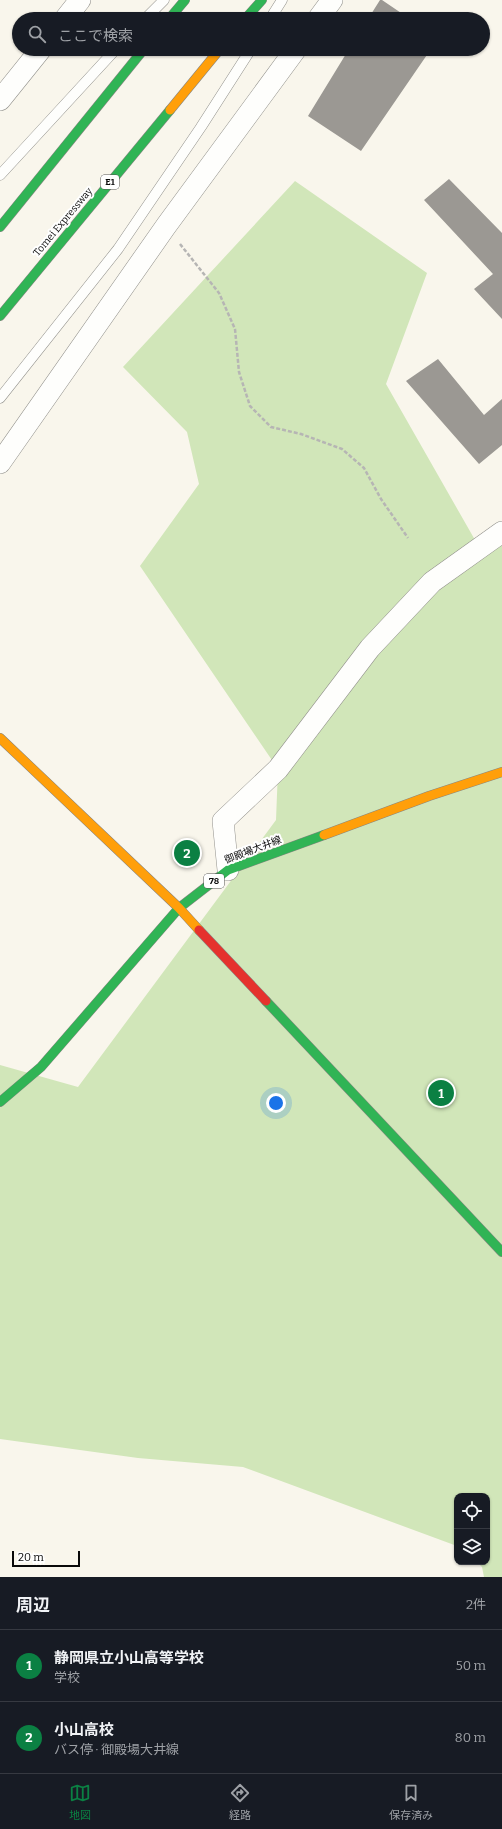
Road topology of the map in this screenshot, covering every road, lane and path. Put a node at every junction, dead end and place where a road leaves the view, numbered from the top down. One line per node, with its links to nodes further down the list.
1 (80, 0): 7 (street)
2 (164, 0): 8 (lane)
3 (185, 0): 9 (main road)
4 (262, 0): 10 (main road)
5 (282, 0): 11 (lane)
6 (332, 0): 12 (street)
7 (70, 12)
8 (152, 12)
9 (175, 12)
10 (252, 12)
11 (274, 12)
12 (323, 12)
13 (35, 56): 19 (street)
14 (110, 56): 20 (lane)
15 (138, 56): 22 (main road)
16 (214, 56): 23 (main road, Tomei Expressway / E1)
17 (247, 56): 24 (lane)
18 (291, 56): 21 (street)
19 (0, 100)
20 (0, 175)
21 (166, 226): 25 (street); 27 (path)
22 (0, 227)
23 (0, 316)
24 (0, 398)
25 (0, 463)
26 (502, 532): 30 (street)
27 (408, 538)
28 (0, 738): 31 (main road)
29 (502, 772): 30 (main road, 御殿場大井線 / 78)
30 (228, 870): 31 (main road, 御殿場大井線 / 78)
31 (179, 908): 32 (main road, 御殿場大井線 / 78); 33 (main road)
32 (0, 1102)
33 (502, 1252)

